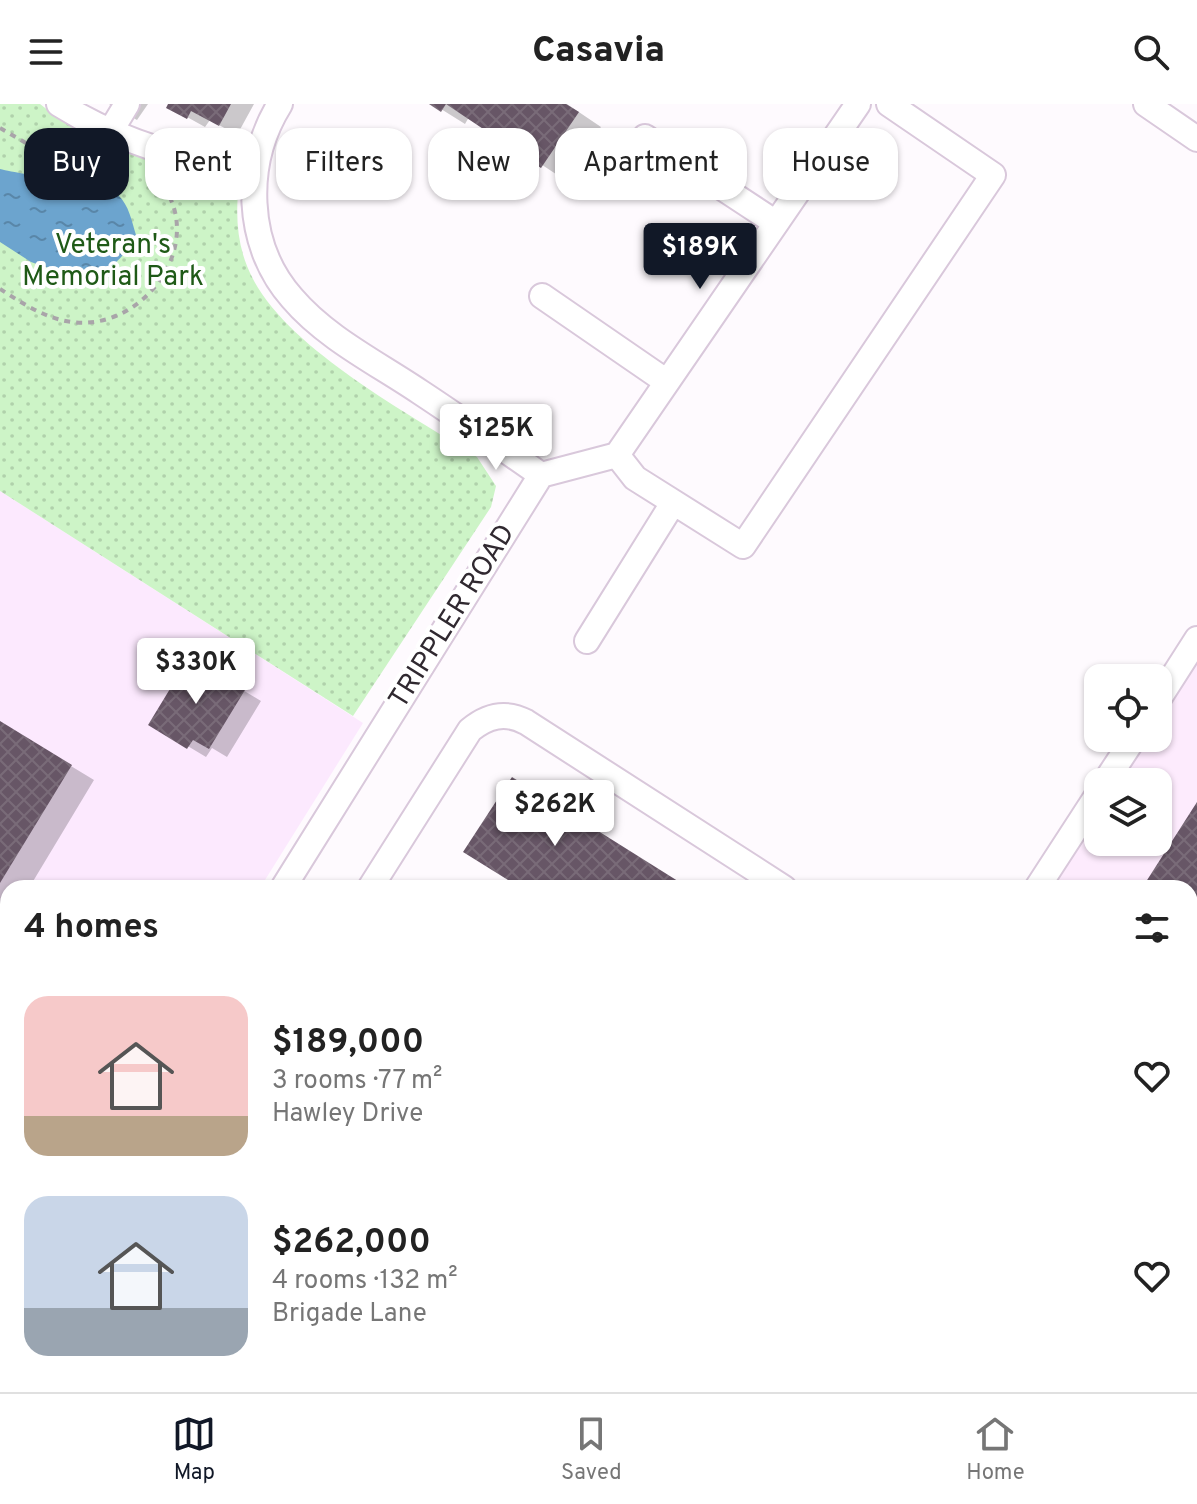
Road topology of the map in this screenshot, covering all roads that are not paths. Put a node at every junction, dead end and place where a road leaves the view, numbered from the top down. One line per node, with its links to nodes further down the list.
1 (59, 104): 7 (street)
2 (127, 104): 8 (street)
3 (280, 104): 10 (street)
4 (858, 104): 13 (street)
5 (889, 104): 18 (street)
6 (1146, 104): 9 (street)
7 (90, 128)
8 (117, 128)
9 (1197, 139)
10 (260, 154)
11 (253, 200): 17 (street)
12 (741, 200): 13 (street)
13 (776, 223): 15 (street)
14 (542, 296): 15 (street)
15 (667, 382): 16 (street)
16 (617, 455): 17 (street); 18 (street)
17 (541, 475): 23 (street, TRIPPLER ROAD)
18 (673, 503): 20 (street)
19 (1197, 639): 21 (street)
20 (587, 641)
21 (1172, 678)
22 (1084, 816): 26 (street)
23 (288, 880)
24 (375, 880): 25 (street)
25 (772, 880)
26 (1042, 880)

